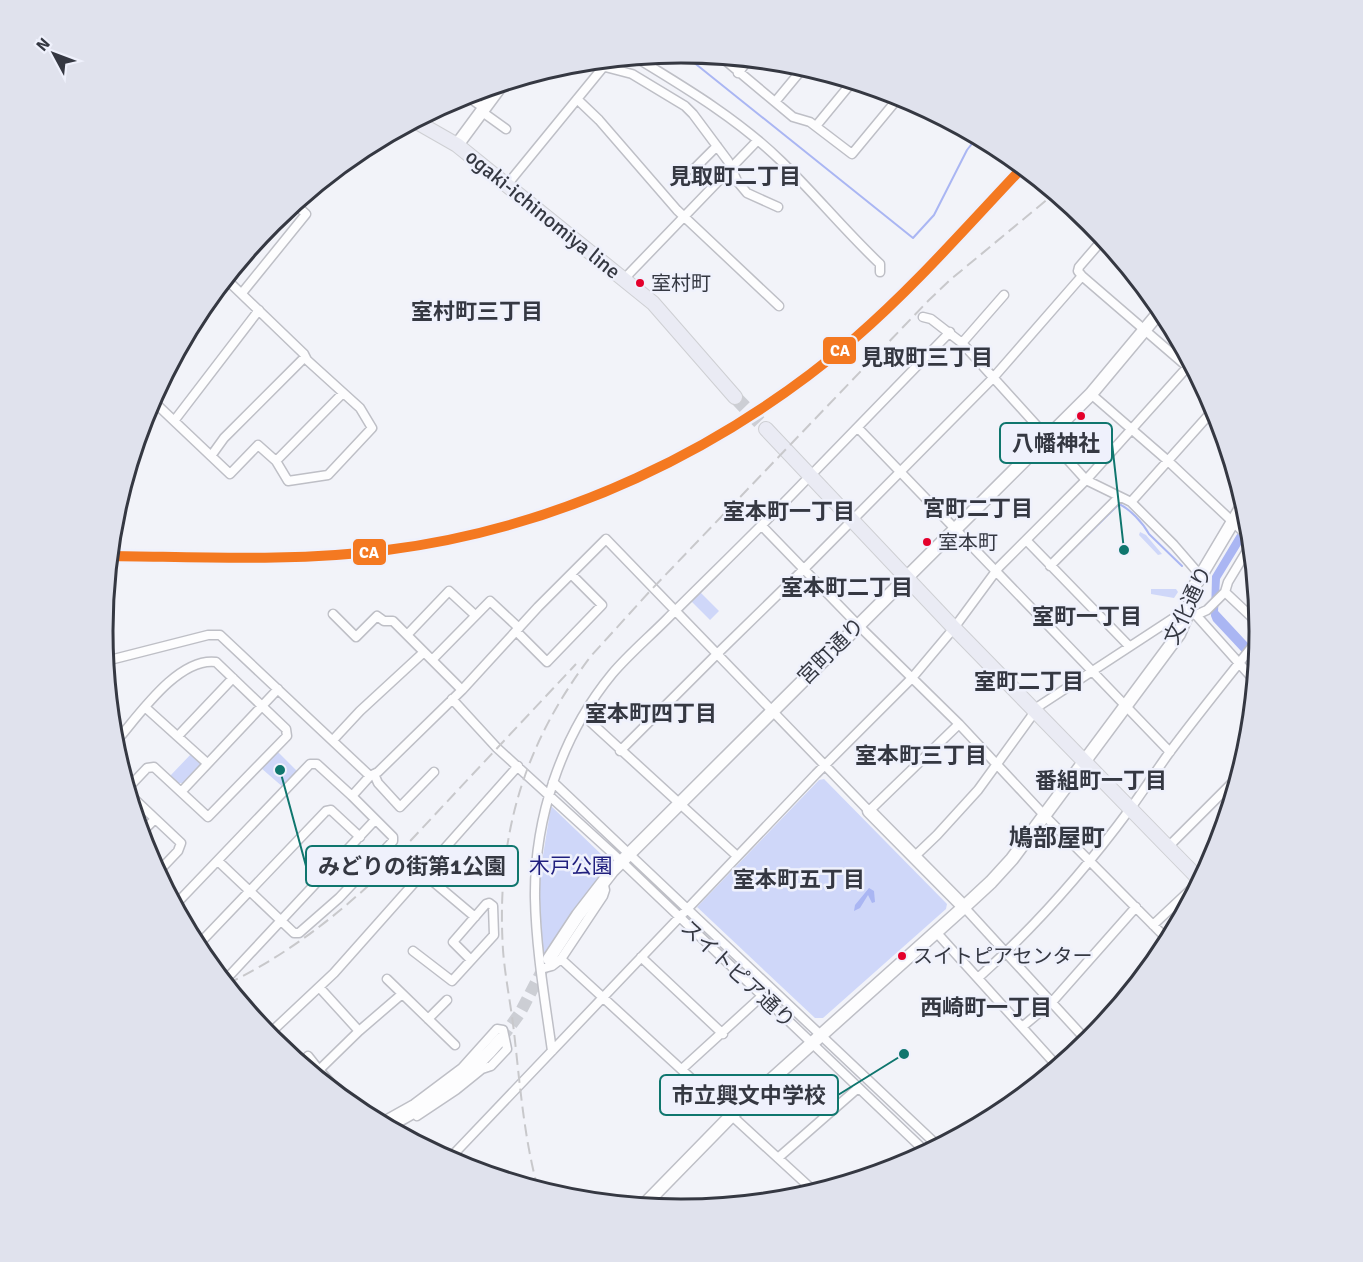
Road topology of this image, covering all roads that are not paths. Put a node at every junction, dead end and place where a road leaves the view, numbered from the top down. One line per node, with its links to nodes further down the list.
1 (646, 64): 18 (street)
2 (730, 65): 6 (street)
3 (743, 67): 6 (street)
4 (607, 68): 20 (street)
5 (601, 69): 10 (street)
6 (738, 73): 12 (street)
7 (797, 75): 12 (street)
8 (847, 88): 16 (street)
9 (494, 95): 14 (street)
10 (577, 99): 23 (street); 26 (street)
11 (474, 102): 14 (street)
12 (775, 102): 16 (street)
13 (893, 104): 16 (street)
14 (483, 110): 17 (street); 19 (street)
15 (423, 126): 19 (main road, ogaki-ichinomiya line)
16 (816, 126)
17 (506, 129)
18 (757, 141): 21 (street); 28 (street)
19 (457, 145): 23 (main road, ogaki-ichinomiya line)
20 (717, 146): 21 (street); 22 (street)
21 (730, 168): 24 (street); 26 (street)
22 (693, 170)
23 (506, 186): 30 (main road, ogaki-ichinomiya line)
24 (778, 207)
25 (301, 210): 32 (street)
26 (684, 216): 30 (street); 34 (street)
27 (1098, 245): 29 (street)
28 (880, 272)
29 (1082, 276): 38 (street); 44 (street)
30 (624, 279): 47 (main road, ogaki-ichinomiya line)
31 (232, 284): 32 (street)
32 (242, 294): 35 (street)
33 (1005, 296): 40 (street)
34 (779, 306)
35 (259, 310): 42 (street); 50 (street)
36 (923, 317): 39 (street)
37 (1155, 317): 38 (street, 宮町通り)
38 (1144, 330): 41 (street); 46 (street, 宮町通り)
39 (950, 332): 40 (street); 52 (street)
40 (962, 343): 44 (street)
41 (1178, 356)
42 (306, 357): 45 (street); 55 (street)
43 (1186, 370): 53 (street)
44 (993, 378): 54 (street); 59 (street)
45 (343, 393): 57 (street); 57 (street)
46 (1090, 394): 53 (street); 54 (street, 宮町通り)
47 (735, 398)
48 (160, 408): 50 (street)
49 (1207, 417): 56 (street)
50 (174, 421): 55 (street)
51 (766, 429): 65 (main road)
52 (858, 429): 58 (street); 59 (street)
53 (1131, 430): 56 (street); 60 (street)
54 (1047, 437): 60 (street); 68 (street, 宮町通り)
55 (211, 456): 57 (street)
56 (1167, 460): 63 (street); 66 (street)
57 (276, 461)
58 (816, 470)
59 (899, 472): 65 (street); 68 (street)
60 (1086, 480): 62 (street); 70 (street)
61 (804, 482): 67 (street)
62 (1119, 497): 63 (street); 72 (street)
63 (1131, 502): 76 (street)
64 (1238, 518): 66 (street, 文化通り)
65 (851, 521): 73 (street); 77 (main road)
66 (1236, 524): 69 (street); 76 (street, 文化通り)
67 (762, 526): 73 (street); 79 (street)
68 (954, 529): 74 (street); 77 (street, 宮町通り)
69 (1240, 529)
70 (1026, 540): 72 (street); 74 (street)
71 (1244, 551): 78 (street)
72 (1050, 566): 88 (street)
73 (804, 569): 84 (street); 91 (street)
74 (995, 572): 85 (street); 95 (street)
75 (571, 574): 79 (street); 86 (street); 86 (street)
76 (1200, 575): 81 (street, 文化通り)
77 (906, 577): 84 (street, 宮町通り); 85 (main road)
78 (1223, 594): 81 (street); 83 (street)
79 (676, 610): 91 (street); 107 (street)
80 (333, 614): 87 (street)
81 (1192, 614): 88 (street); 94 (street); 103 (street, 文化通り)
82 (475, 615): 86 (street); 87 (street); 93 (street)
83 (1249, 616)
84 (857, 624): 98 (street); 105 (street, 宮町通り)
85 (954, 628): 98 (street); 106 (main road)
86 (518, 630): 100 (street)
87 (407, 635): 90 (street)
88 (1129, 646): 95 (street)
89 (1249, 651): 94 (street)
90 (424, 652): 93 (street); 111 (street)
91 (717, 654): 105 (street); 112 (street)
92 (115, 659): 99 (street)
93 (432, 660): 100 (street)
94 (1241, 661): 96 (street); 113 (street)
95 (1091, 671): 103 (street); 106 (street)
96 (1248, 671)
97 (233, 678): 102 (street); 104 (street); 110 (street)
98 (912, 678): 108 (street); 116 (street)
99 (278, 689): 102 (street); 111 (street)
100 (462, 690): 101 (street)
101 (452, 699): 118 (street, スイトピア通り); 120 (street)
102 (262, 706): 115 (street); 124 (street)
103 (1125, 706): 113 (street); 114 (street, 文化通り)
104 (146, 708): 109 (street); 110 (street)
105 (772, 710): 116 (street); 127 (street, 宮町通り)
106 (1036, 711): 114 (main road); 117 (street)
107 (584, 716): 112 (street); 122 (street)
108 (959, 724): 117 (street); 130 (street)
109 (123, 734)
110 (178, 736): 115 (street)
111 (333, 741): 120 (street)
112 (620, 751): 127 (street)
113 (1170, 752): 129 (street)
114 (1084, 762): 129 (main road); 131 (street, 文化通り)
115 (207, 764): 124 (street)
116 (825, 765): 130 (street); 137 (street)
117 (996, 765): 131 (street); 139 (street)
118 (518, 766): 125 (street, スイトピア通り); 143 (street)
119 (434, 772): 120 (street)
120 (372, 775): 126 (street)
121 (134, 782): 124 (street)
122 (553, 782): 125 (street); 138 (street)
123 (1227, 788): 136 (street)
124 (181, 792)
125 (549, 795): 138 (street, スイトピア通り); 162 (street)
126 (352, 796): 133 (street); 140 (street)
127 (679, 804): 137 (street); 138 (street, 宮町通り)
128 (142, 806): 132 (street)
129 (1131, 808): 136 (main road); 141 (street)
130 (869, 811): 139 (street)
131 (1045, 816): 141 (street); 148 (street, 文化通り)
132 (155, 819): 134 (street); 142 (street)
133 (375, 820): 135 (street); 153 (street)
134 (148, 826)
135 (360, 837): 145 (street); 153 (street)
136 (1168, 847): 144 (main road)
137 (737, 856): 150 (street)
138 (625, 857): 150 (street); 152 (street, スイトピア通り); 162 (street, 宮町通り)
139 (914, 857): 148 (street)
140 (218, 861): 145 (street); 147 (street)
141 (1090, 861): 149 (street); 159 (street)
142 (165, 865)
143 (424, 874): 151 (street); 166 (street)
144 (1195, 874)
145 (250, 890): 153 (street); 157 (street)
146 (1183, 897): 154 (street)
147 (181, 899)
148 (964, 907): 155 (street, 文化通り); 159 (street)
149 (1136, 907): 154 (street); 171 (street)
150 (688, 909): 152 (street); 179 (street)
151 (475, 917): 161 (street); 161 (street)
152 (679, 918): 160 (street); 168 (street, スイトピア通り)
153 (281, 920): 163 (street)
154 (1153, 925): 156 (street)
155 (936, 932): 164 (street); 179 (street, 文化通り)
156 (1162, 934)
157 (204, 939)
158 (413, 951): 161 (street)
159 (1006, 953): 164 (street); 171 (street)
160 (641, 957): 169 (street); 176 (street)
161 (471, 960)
162 (550, 962): 169 (street); 181 (street)
163 (229, 975)
164 (978, 978): 173 (street)
165 (387, 979): 167 (street)
166 (319, 987): 174 (street); 175 (street)
167 (402, 994): 172 (street); 175 (street)
168 (762, 996): 176 (street); 179 (street, スイトピア通り)
169 (603, 997): 181 (street); 185 (street)
170 (447, 1000): 172 (street)
171 (1052, 1002): 173 (street); 177 (street)
172 (428, 1019): 180 (street)
173 (1022, 1027): 183 (street)
174 (275, 1028)
175 (359, 1031): 186 (street)
176 (723, 1034): 185 (street)
177 (1081, 1035)
178 (501, 1039): 190 (street)
179 (816, 1039): 187 (street, スイトピア通り); 188 (street, 文化通り); 192 (street)
180 (455, 1045)
181 (552, 1051): 194 (street)
182 (308, 1056): 184 (street)
183 (1053, 1061)
184 (316, 1066)
185 (682, 1069): 188 (street)
186 (320, 1070)
187 (858, 1088): 193 (street, スイトピア通り); 195 (street)
188 (732, 1115): 195 (street); 197 (street, 文化通り)
189 (389, 1118): 191 (street)
190 (394, 1121)
191 (401, 1125)
192 (932, 1141)
193 (920, 1146)
194 (456, 1152)
195 (778, 1158): 196 (street)
196 (807, 1185)
197 (651, 1198)

